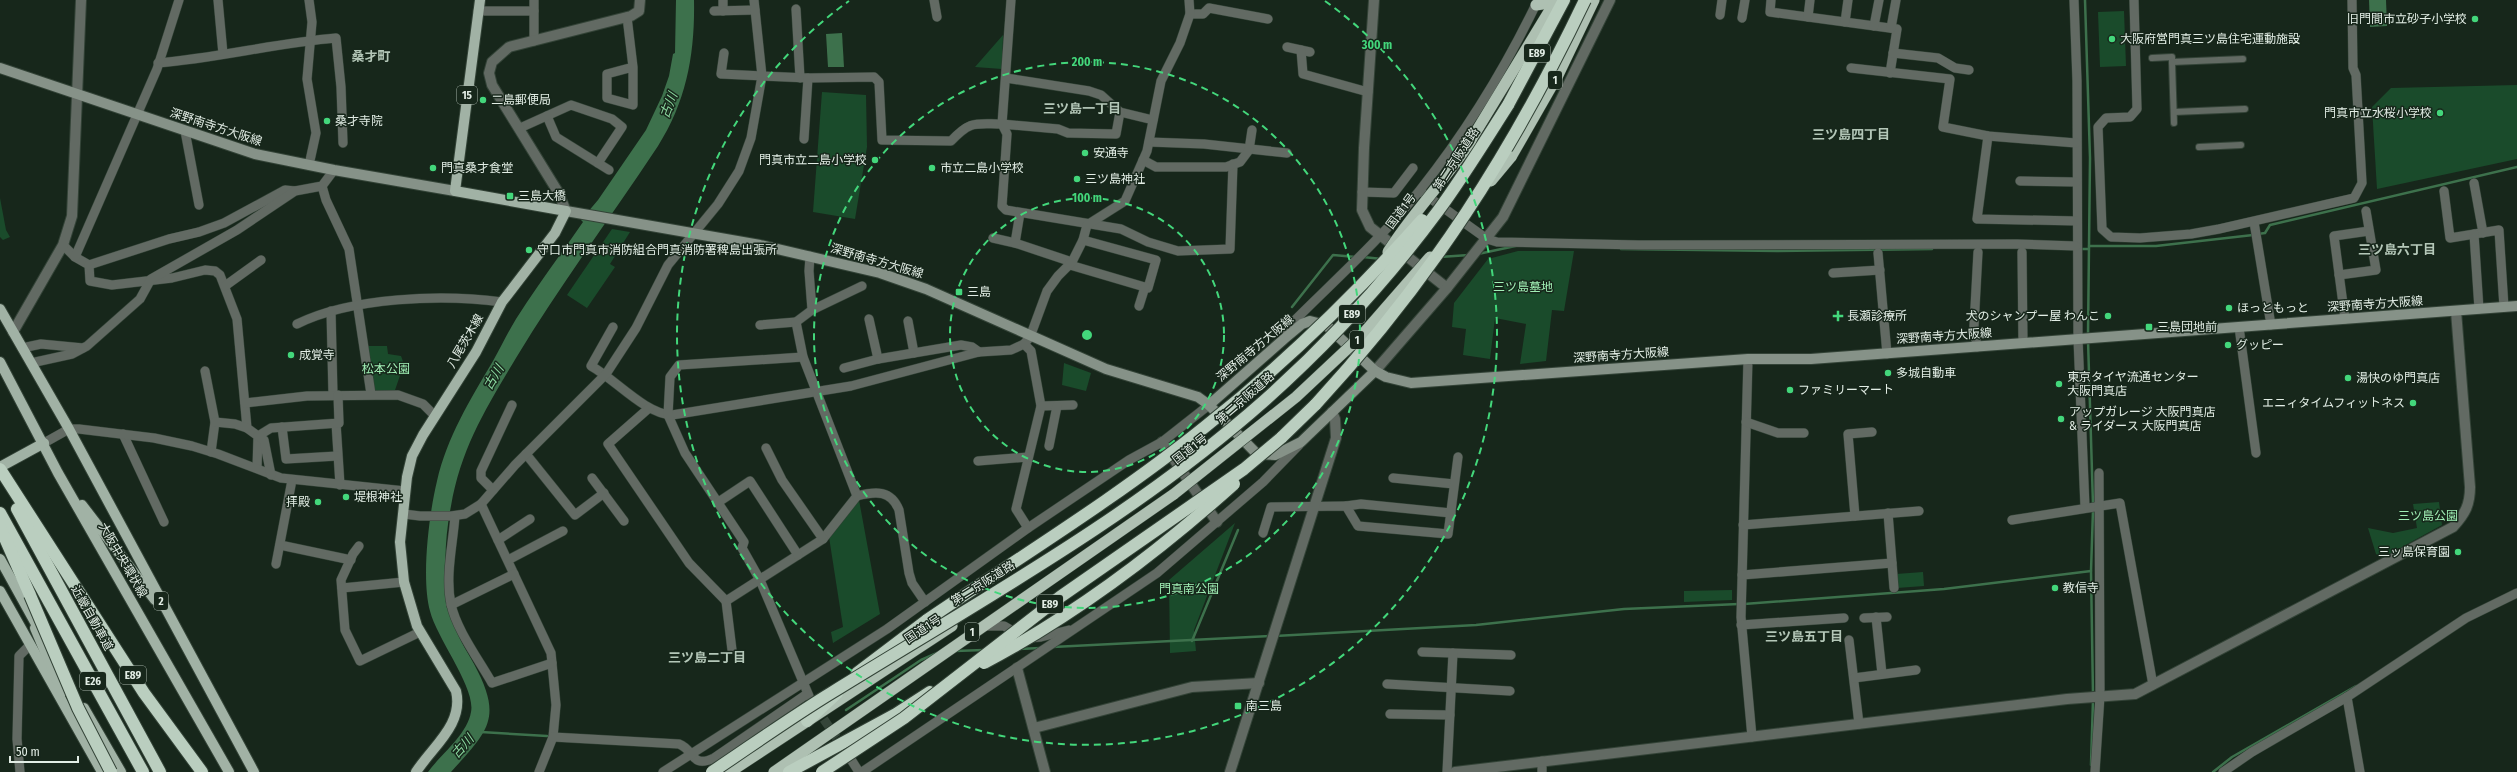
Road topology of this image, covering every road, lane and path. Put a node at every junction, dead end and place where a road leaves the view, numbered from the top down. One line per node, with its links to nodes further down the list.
1 (81, 0): 66 (street)
2 (179, 0): 56 (street)
3 (218, 0): 52 (street)
4 (309, 0): 47 (street)
5 (480, 0): 32 (main road, 15)
6 (534, 0): 33 (street)
7 (640, 0): 38 (street)
8 (723, 0): 35 (street)
9 (754, 0): 31 (street)
10 (934, 0): 39 (street)
11 (1010, 0): 64 (street)
12 (1189, 0): 36 (street)
13 (1374, 0): 65 (street)
14 (1585, 0): 202 (highway, E89, bridge)
15 (1594, 0): 108 (highway, 1, bridge)
16 (1602, 0): 43 (street)
17 (1610, 0): 43 (street)
18 (1722, 0): 37 (street)
19 (1745, 0): 41 (street)
20 (1771, 0): 40 (street)
21 (1810, 0): 40 (street)
22 (1848, 0): 44 (street)
23 (1879, 0): 45 (street)
24 (1896, 0): 46 (street)
25 (2074, 0): 83 (street)
26 (2134, 0): 111 (street)
27 (2352, 0): 111 (street)
28 (1559, 1): 29 (highway); 67 (highway, 第二京阪道路 / E89); 103 (highway, 国道1号 / 1, bridge)
29 (1537, 2): 103 (street)
30 (796, 9): 63 (street)
31 (755, 10): 35 (street); 62 (street)
32 (478, 11): 33 (street); 100 (main road, 15)
33 (534, 11): 48 (street)
34 (714, 11): 35 (street)
35 (724, 11)
36 (1190, 14): 42 (street); 73 (street)
37 (1720, 15)
38 (627, 17): 48 (street); 57 (street)
39 (937, 17)
40 (1808, 17): 44 (street)
41 (1742, 18)
42 (1268, 19)
43 (1600, 20): 117 (street)
44 (1845, 22): 45 (street)
45 (1874, 26): 46 (street)
46 (1891, 28): 51 (street)
47 (309, 40): 52 (street); 82 (street); 91 (street)
48 (534, 41): 76 (street)
49 (1287, 47): 65 (street)
50 (724, 53): 62 (street)
51 (1893, 53): 60 (street); 61 (street)
52 (223, 54): 56 (street)
53 (2152, 58): 55 (street)
54 (2243, 59): 55 (street)
55 (2172, 62): 70 (street)
56 (158, 63): 71 (street)
57 (633, 67): 57 (street)
58 (0, 68): 66 (main road, 深野南寺方大阪線)
59 (1851, 68): 61 (street)
60 (1969, 70)
61 (1890, 73): 79 (street)
62 (762, 76): 63 (street); 113 (street)
63 (804, 78): 75 (street); 80 (street)
64 (1006, 78): 69 (street); 75 (street)
65 (1368, 92): 102 (street)
66 (78, 94): 71 (main road, 深野南寺方大阪線); 120 (street)
67 (1508, 105): 305 (highway, bridge); 313 (highway, 第二京阪道路 / E89, bridge)
68 (2245, 109): 70 (street)
69 (1120, 112): 73 (street); 75 (street)
70 (2174, 112): 74 (street)
71 (137, 114): 78 (main road, 深野南寺方大阪線); 127 (street)
72 (547, 116): 76 (street); 89 (street); 89 (street)
73 (1153, 120): 81 (street)
74 (2174, 123)
75 (1002, 124): 107 (street)
76 (520, 128): 105 (street)
77 (1252, 130): 86 (street)
78 (185, 131): 91 (main road, 深野南寺方大阪線); 104 (street)
79 (1988, 136): 83 (street); 109 (street)
80 (804, 139)
81 (1149, 142): 86 (street); 88 (street)
82 (343, 143)
83 (2076, 143): 96 (street)
84 (2241, 145): 85 (street)
85 (2199, 147)
86 (1250, 150): 87 (street); 90 (street)
87 (1287, 153)
88 (1143, 160): 90 (street); 110 (street)
89 (598, 163): 94 (street)
90 (1233, 164): 110 (street)
91 (309, 165): 93 (main road, 深野南寺方大阪線)
92 (1413, 168): 102 (street)
93 (334, 170): 98 (street); 100 (main road, 深野南寺方大阪線)
94 (609, 170)
95 (2020, 181): 96 (street)
96 (2076, 182): 109 (street)
97 (2474, 183): 114 (street)
98 (322, 186): 99 (street); 141 (street)
99 (295, 191): 130 (street); 135 (street)
100 (455, 191): 105 (main road)
101 (2444, 191): 114 (street)
102 (1362, 192): 115 (street)
103 (1424, 194): 108 (street); 115 (street); 121 (highway, 国道1号 / 1, bridge)
104 (199, 205)
105 (566, 211): 113 (main road, 深野南寺方大阪線); 140 (main road, 八尾茨木線)
106 (2366, 211): 112 (street)
107 (1020, 213): 110 (street); 119 (street)
108 (1461, 221): 117 (street); 131 (highway, 1, bridge)
109 (2076, 221): 122 (street)
110 (1087, 225): 118 (street)
111 (2255, 225): 156 (street)
112 (2370, 231): 134 (street); 134 (street)
113 (696, 233): 126 (main road, 深野南寺方大阪線); 178 (street)
114 (2478, 233): 143 (street); 146 (street)
115 (1380, 234): 121 (street); 160 (street)
116 (993, 238): 119 (street)
117 (1487, 239): 122 (street); 139 (street)
118 (1083, 240): 129 (street); 138 (street)
119 (1015, 243): 129 (street)
120 (63, 245): 127 (street); 159 (street)
121 (1393, 245): 131 (street); 305 (highway, 国道1号 / 1, bridge)
122 (2076, 246): 161 (street)
123 (1978, 252): 164 (street)
124 (2022, 252): 163 (street)
125 (1878, 253): 132 (street)
126 (810, 256): 147 (street); 162 (main road, 深野南寺方大阪線)
127 (75, 257): 130 (street)
128 (261, 260): 136 (street)
129 (1071, 264): 138 (street); 162 (street)
130 (89, 265): 135 (street)
131 (1420, 266): 139 (street); 281 (highway, 1, bridge)
132 (1880, 270): 133 (street); 169 (street)
133 (1833, 273)
134 (2340, 275): 151 (street)
135 (151, 279): 136 (street); 166 (street)
136 (225, 286): 182 (street)
137 (862, 286): 147 (street)
138 (1145, 287): 142 (street)
139 (1447, 288): 177 (street)
140 (502, 302): 141 (street); 191 (main road, 八尾茨木線)
141 (359, 306): 148 (street); 180 (street)
142 (1139, 306)
143 (2504, 306): 144 (main road, 深野南寺方大阪線); 146 (main road, 深野南寺方大阪線)
144 (2517, 306)
145 (0, 309): 159 (main road, 2)
146 (2479, 309): 149 (main road, 深野南寺方大阪線)
147 (812, 310): 153 (street)
148 (331, 311): 154 (street); 181 (street)
149 (2456, 311): 151 (main road, 深野南寺方大阪線); 298 (street)
150 (869, 319): 171 (street)
151 (2345, 319): 156 (main road, 深野南寺方大阪線)
152 (908, 321): 168 (street)
153 (796, 322): 155 (street); 170 (street)
154 (297, 324)
155 (760, 325)
156 (2271, 325): 158 (main road, 深野南寺方大阪線)
157 (613, 327): 178 (street)
158 (2239, 327): 161 (main road, 深野南寺方大阪線); 209 (street)
159 (13, 332): 165 (main road, 2)
160 (1284, 339): 177 (main road, 深野南寺方大阪線); 185 (main road, 深野南寺方大阪線)
161 (2080, 339): 163 (main road, 深野南寺方大阪線); 234 (street)
162 (1027, 340): 167 (street); 185 (main road, 深野南寺方大阪線); 186 (street)
163 (2023, 343): 164 (main road, 深野南寺方大阪線)
164 (1977, 347): 169 (main road, 深野南寺方大阪線)
165 (22, 348): 166 (street); 174 (main road, 2)
166 (82, 348): 174 (street)
167 (980, 352): 168 (street); 179 (street)
168 (914, 353): 171 (street)
169 (1887, 354): 172 (main road, 深野南寺方大阪線)
170 (803, 357): 179 (street); 190 (street)
171 (878, 358): 175 (street)
172 (1748, 359): 177 (main road, 深野南寺方大阪線); 193 (street)
173 (0, 362): 205 (main road, 大阪中央環状線 / 2)
174 (31, 363): 197 (main road, 2)
175 (844, 368)
176 (205, 371): 192 (street)
177 (1375, 371): 189 (main road, 深野南寺方大阪線)
178 (606, 374): 188 (street); 210 (street)
179 (816, 393): 190 (street); 229 (street)
180 (371, 394): 181 (street); 191 (street)
181 (336, 395): 182 (street); 194 (street)
182 (245, 403): 196 (street)
183 (512, 405): 226 (street)
184 (1073, 405): 187 (street)
185 (1209, 405): 203 (street); 204 (main road, 深野南寺方大阪線)
186 (1041, 406): 187 (street); 212 (street)
187 (1057, 406): 206 (street)
188 (649, 408): 190 (street); 271 (street)
189 (1332, 412): 204 (main road, 深野南寺方大阪線); 235 (street)
190 (668, 415): 230 (street)
191 (435, 416): 227 (main road, 八尾茨木線)
192 (215, 422): 196 (street); 208 (street)
193 (1746, 422): 200 (street); 248 (street)
194 (336, 423): 195 (street); 211 (street)
195 (282, 427): 201 (street); 211 (street)
196 (247, 428): 201 (street)
197 (69, 429): 199 (street); 205 (street); 279 (main road, 2)
198 (1872, 432): 242 (street)
199 (123, 434): 208 (street); 246 (street)
200 (1804, 434)
201 (258, 436): 216 (street); 219 (street)
202 (1281, 438): 329 (highway, bridge); 330 (highway, E89, bridge)
203 (1162, 442): 247 (street); 250 (street)
204 (1301, 442): 247 (street)
205 (44, 443): 215 (main road); 217 (main road, 大阪中央環状線 / 2)
206 (1049, 446)
207 (766, 448): 253 (street)
208 (211, 452): 216 (street)
209 (2256, 453)
210 (526, 454): 226 (street); 228 (street)
211 (337, 456): 225 (street)
212 (1028, 457): 214 (street); 250 (street)
213 (1458, 457): 224 (street)
214 (978, 461)
215 (0, 468): 321 (highway, E89)
216 (256, 468): 219 (street)
217 (58, 473): 279 (main road); 322 (main road, 大阪中央環状線 / 2)
218 (2100, 473): 232 (street)
219 (271, 475): 223 (street)
220 (0, 478): 320 (highway, 近畿自動車道 / E26)
221 (592, 478): 228 (street)
222 (1393, 478): 224 (street)
223 (292, 480): 225 (street); 255 (street)
224 (1454, 484): 238 (street)
225 (340, 485): 227 (street)
226 (494, 490): 231 (street)
227 (405, 491): 240 (main road, 八尾茨木線)
228 (604, 493): 244 (street)
229 (857, 496): 253 (street); 272 (street)
230 (717, 503): 257 (street); 265 (street)
231 (481, 504): 241 (street); 254 (street)
232 (2100, 505): 234 (street); 298 (street); 301 (street)
233 (1346, 506): 235 (street); 238 (street); 238 (street)
234 (2085, 507): 245 (street)
235 (1314, 508): 252 (street); 296 (street)
236 (1918, 511): 239 (street)
237 (0, 513): 319 (highway, E26)
238 (1451, 513)
239 (1888, 513): 242 (street); 261 (street)
240 (404, 514): 241 (street); 266 (main road, 八尾茨木線)
241 (453, 516): 273 (street)
242 (1855, 516): 248 (street)
243 (530, 519): 254 (street)
244 (624, 520)
245 (2012, 520)
246 (164, 522)
247 (1217, 522): 282 (street)
248 (1743, 525): 264 (street)
249 (0, 527): 317 (highway, bridge)
250 (1028, 528): 272 (street)
251 (563, 531): 260 (street)
252 (1263, 533)
253 (823, 539): 257 (street)
254 (498, 540): 260 (street)
255 (280, 545): 259 (street); 262 (street)
256 (359, 546): 259 (street)
257 (798, 555): 265 (street)
258 (0, 559): 274 (main road)
259 (351, 560): 267 (street)
260 (508, 560): 263 (street)
261 (1892, 563): 264 (street); 268 (street)
262 (276, 564)
263 (514, 574): 273 (street); 290 (street)
264 (1742, 575): 280 (street)
265 (760, 580): 271 (street); 295 (street)
266 (404, 582): 267 (street); 283 (main road, 八尾茨木線)
267 (342, 588): 283 (street)
268 (1894, 588)
269 (2517, 593): 302 (street)
270 (1, 595): 285 (main road)
271 (726, 601): 286 (street)
272 (925, 602): 295 (street)
273 (451, 605): 290 (street)
274 (27, 607): 307 (main road); 318 (main road)
275 (1876, 617): 276 (street); 278 (street); 293 (street)
276 (1888, 617)
277 (1844, 618): 280 (street)
278 (1864, 618)
279 (173, 624): 323 (main road, 2)
280 (1741, 625): 310 (street)
281 (980, 627): 282 (street); 328 (highway, 1)
282 (1076, 628): 291 (street)
283 (420, 632): 324 (main road, 八尾茨木線)
284 (1849, 640): 294 (street)
285 (29, 646): 307 (main road); 315 (street)
286 (732, 650)
287 (1422, 652): 288 (street)
288 (1454, 653): 289 (street); 299 (street)
289 (1511, 655)
290 (552, 663): 309 (street)
291 (1016, 668): 308 (street); 314 (street)
292 (1916, 670): 293 (street)
293 (1882, 674): 294 (street)
294 (1854, 678): 306 (street)
295 (802, 684): 311 (street); 311 (street)
296 (1259, 684): 308 (street); 333 (street)
297 (1387, 684): 299 (street)
298 (2154, 685): 301 (street)
299 (1452, 688): 300 (street); 304 (street)
300 (1510, 691)
301 (2100, 696): 306 (street); 337 (street)
302 (2347, 697): 338 (street); 339 (street)
303 (1390, 714): 304 (street)
304 (1450, 715): 334 (street)
305 (807, 721): 313 (highway, 国道1号 / 1)
306 (1859, 724): 310 (street)
307 (77, 727): 316 (main road)
308 (1034, 728): 332 (street)
309 (553, 737): 311 (street); 325 (street)
310 (1752, 737): 312 (street)
311 (690, 755): 326 (street)
312 (1542, 761): 335 (street); 336 (street)
313 (729, 767): 327 (highway, E89, bridge)
314 (857, 768): 331 (street)
315 (20, 772)
316 (102, 772)
317 (111, 772)
318 (121, 772)
319 (143, 772)
320 (160, 772)
321 (202, 772)
322 (229, 772)
323 (254, 772)
324 (416, 772)
325 (538, 772)
326 (663, 772)
327 (711, 772)
328 (774, 772)
329 (789, 772)
330 (822, 772)
331 (847, 772)
332 (1045, 772)
333 (1230, 772)
334 (1446, 772)
335 (1454, 772)
336 (1542, 772)
337 (2096, 772)
338 (2223, 772)
339 (2360, 772)

